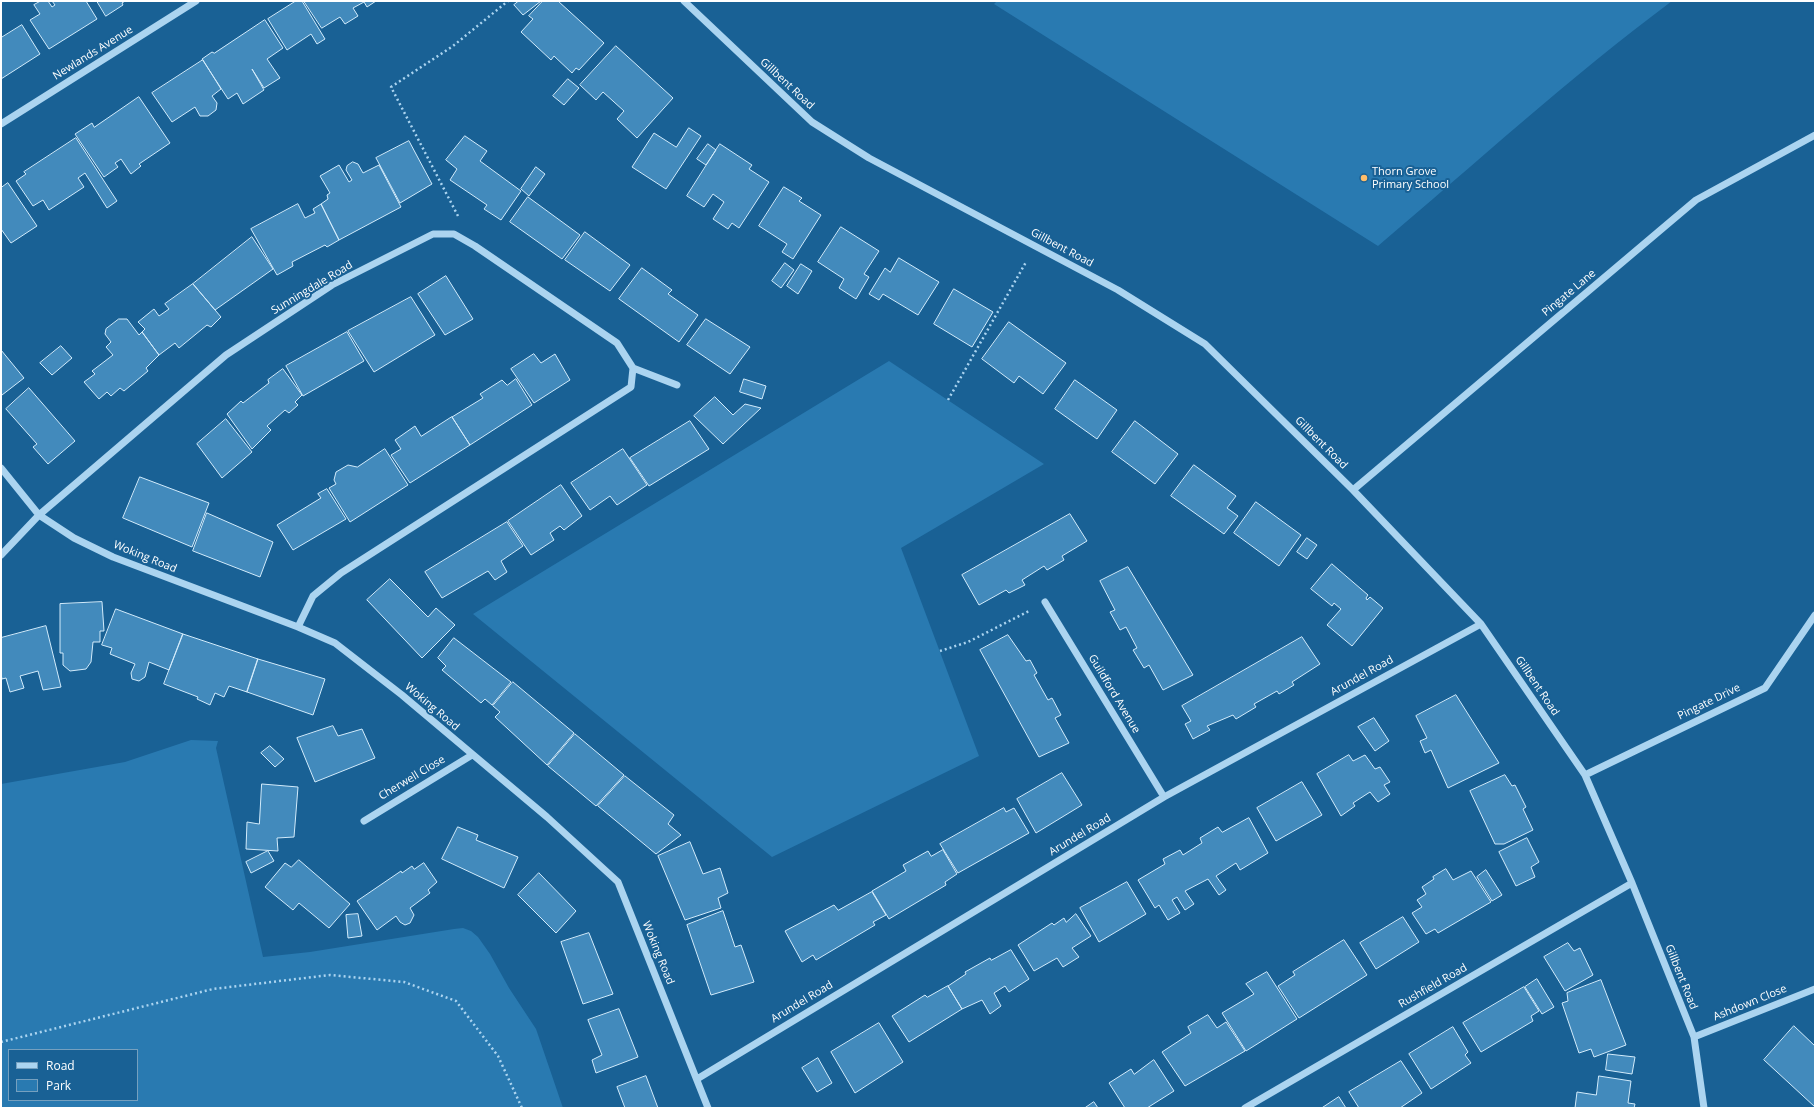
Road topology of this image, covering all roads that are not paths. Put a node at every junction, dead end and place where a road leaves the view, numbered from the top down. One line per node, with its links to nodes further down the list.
1 (196, 1): 3 (street, Newlands Avenue)
2 (684, 1): 8 (street, Gillbent Road)
3 (1, 124)
4 (1815, 135): 8 (street, Pingate Lane)
5 (633, 368): 6 (street); 9 (street, Sunningdale Road); 14 (street)
6 (677, 385)
7 (1, 468): 9 (street, Woking Road)
8 (1353, 490): 13 (street, Gillbent Road)
9 (39, 515): 10 (street, Sunningdale Road); 14 (street, Woking Road)
10 (1, 555)
11 (1045, 602): 17 (street, Guildford Avenue)
12 (1815, 615): 16 (street, Pingate Drive)
13 (1481, 624): 16 (street, Gillbent Road); 17 (street, Arundel Road)
14 (298, 627): 15 (street, Woking Road)
15 (472, 755): 18 (street, Cherwell Close); 22 (street, Woking Road)
16 (1584, 775): 19 (street, Gillbent Road)
17 (1164, 797): 22 (street, Arundel Road)
18 (364, 821)
19 (1632, 883): 21 (street, Gillbent Road); 24 (street, Rushfield Road)
20 (1815, 989): 21 (street, Ashdown Close)
21 (1694, 1037): 25 (street, Gillbent Road)
22 (697, 1078): 23 (street, Woking Road)
23 (708, 1108)
24 (1245, 1108)
25 (1704, 1108)

